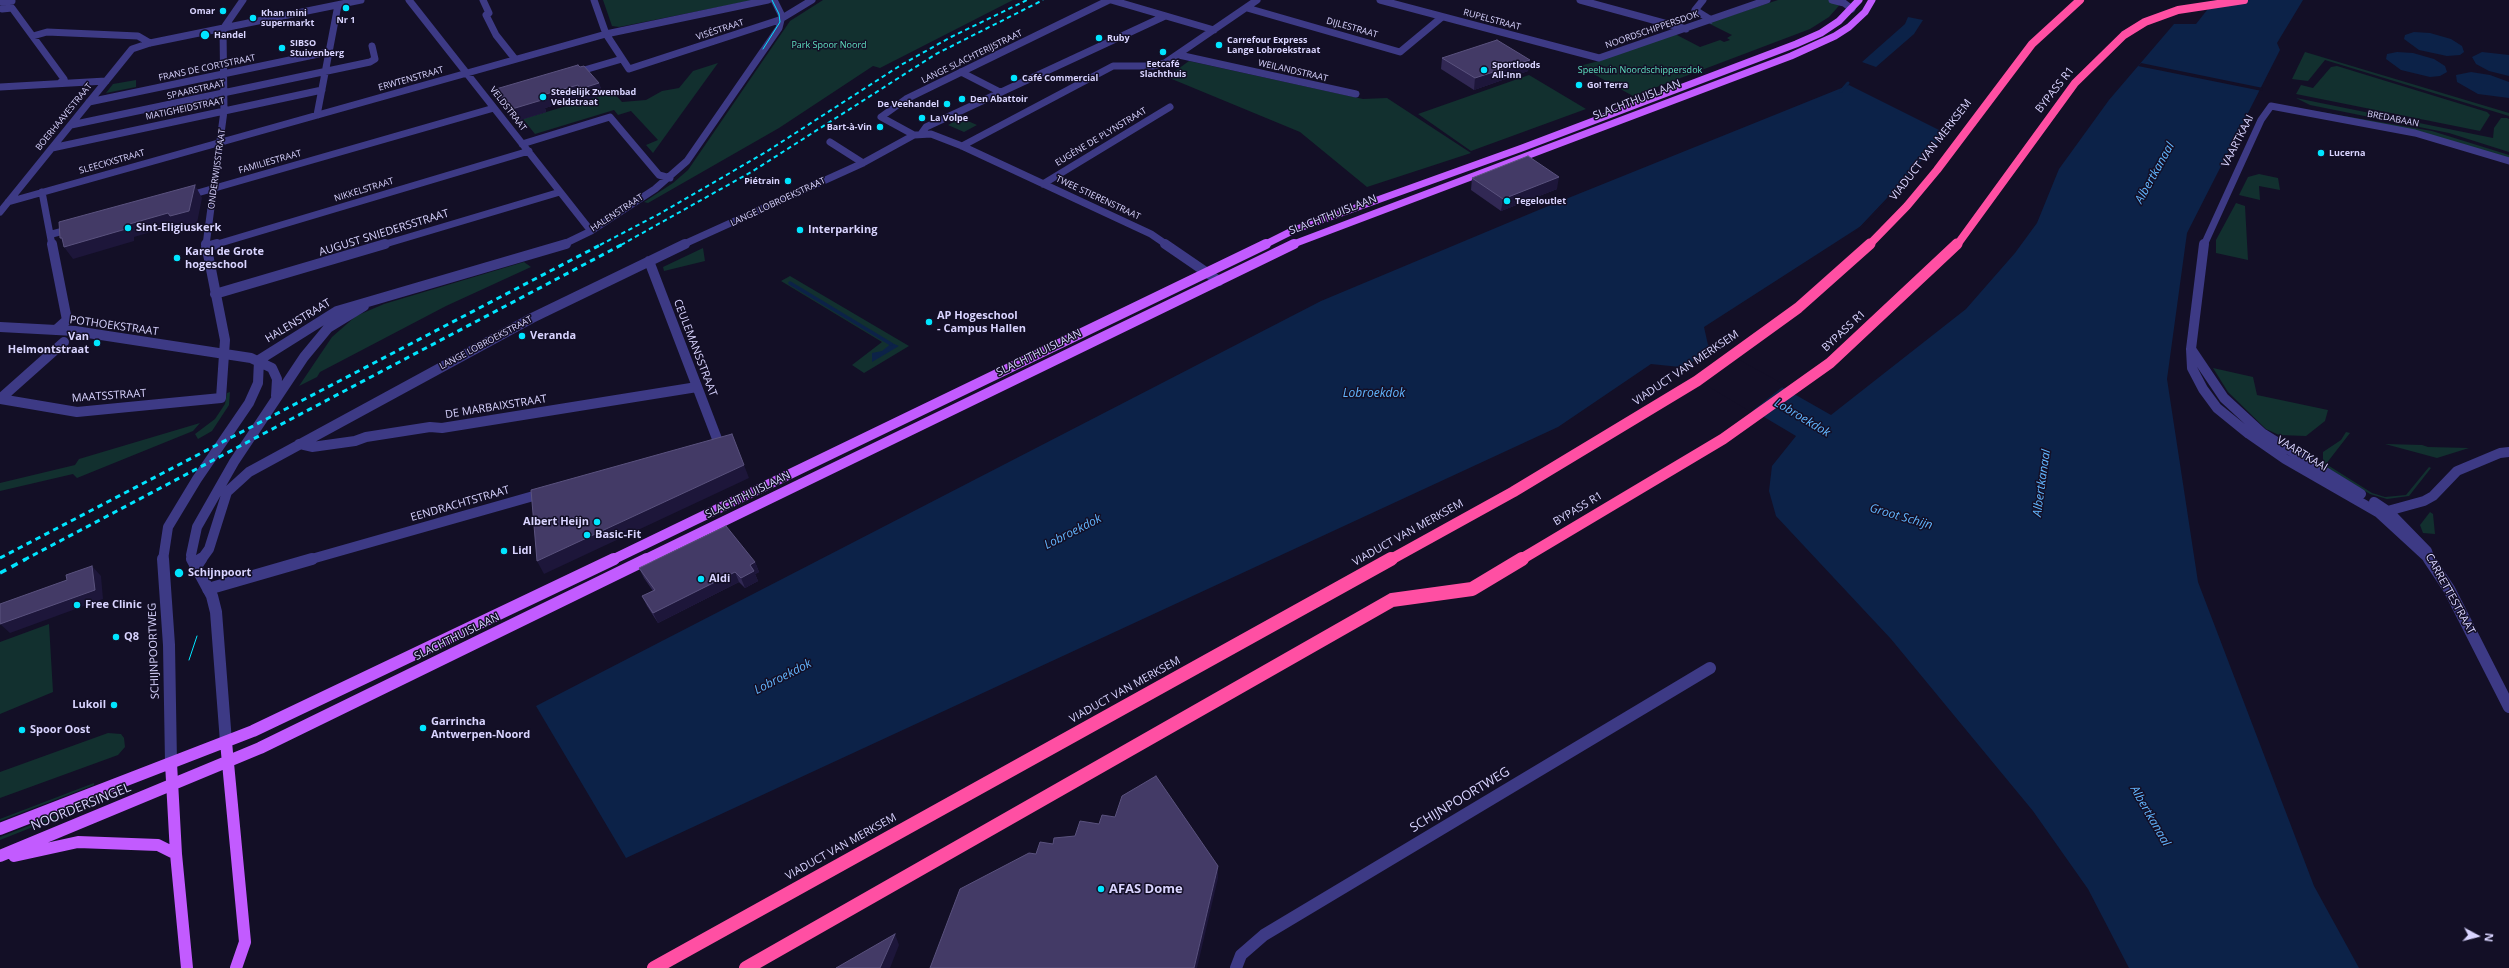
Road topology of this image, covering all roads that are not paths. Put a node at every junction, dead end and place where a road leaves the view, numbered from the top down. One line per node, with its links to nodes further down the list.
1 (243, 0): 29 (street)
2 (361, 0): 22 (street, BOERHAAVESTRAAT)
3 (409, 0): 44 (street, VELDSTRAAT)
4 (483, 0): 39 (street)
5 (594, 0): 32 (street)
6 (768, 0): 32 (street, ERWTENSTRAAT)
7 (774, 0): 27 (street)
8 (812, 0): 27 (street, VISÉSTRAAT)
9 (1110, 0): 25 (street, LANGE SLACHTERIJSTRAAT); 42 (street, LANGE SLACHTERIJSTRAAT)
10 (1242, 0): 21 (street)
11 (1380, 0): 26 (street, RUPELSTRAAT)
12 (1580, 0): 30 (street)
13 (1703, 0): 28 (street, NOORDSCHIPPERSDOK)
14 (1767, 0): 28 (street, NOORDSCHIPPERSDOK)
15 (1832, 0): 24 (street)
16 (1859, 0): 24 (main road, SLACHTHUISLAAN)
17 (1872, 0): 85 (main road, SLACHTHUISLAAN)
18 (2080, 0): 116 (highway, VIADUCT VAN MERKSEM)
19 (2244, 0): 117 (highway, BYPASS R1)
20 (13, 1): 23 (street)
21 (1252, 4): 26 (street, DIJLESTRAAT); 31 (street)
22 (338, 5): 29 (street, BOERHAAVESTRAAT); 36 (street)
23 (1, 7): 33 (street)
24 (1852, 9): 84 (main road, SLACHTHUISLAAN)
25 (1165, 16): 31 (street, LANGE SLACHTERIJSTRAAT); 51 (street, LANGE LOBROEKSTRAAT)
26 (1442, 17): 38 (street, RUPELSTRAAT)
27 (782, 19): 40 (street, VISÉSTRAAT); 71 (street, HALENSTRAAT)
28 (1711, 20): 30 (street, NOORDSCHIPPERSDOK)
29 (224, 29): 34 (street, BOERHAAVESTRAAT); 43 (street, ONDERWIJSSTRAAT)
30 (1686, 29): 38 (street, NOORDSCHIPPERSDOK)
31 (1214, 30): 37 (street)
32 (606, 34): 39 (street, ERWTENSTRAAT); 40 (street)
33 (33, 36): 34 (street); 47 (street)
34 (150, 43): 46 (street, BOERHAAVESTRAAT)
35 (372, 46): 41 (street, SPAARSTRAAT)
36 (328, 52): 41 (street); 43 (street, FRANS DE CORTSTRAAT)
37 (1179, 55): 52 (street, WEILANDSTRAAT); 66 (street)
38 (1599, 58)
39 (515, 59): 44 (street, ERWTENSTRAAT)
40 (622, 59): 45 (street)
41 (325, 71): 49 (street); 50 (street, SPAARSTRAAT)
42 (961, 72): 51 (street); 62 (street, LANGE SLACHTERIJSTRAAT)
43 (224, 73): 50 (street, ONDERWIJSSTRAAT); 55 (street, FRANS DE CORTSTRAAT)
44 (466, 73): 54 (street, VELDSTRAAT); 60 (street, ERWTENSTRAAT)
45 (569, 75)
46 (106, 81): 47 (street); 55 (street, BOERHAAVESTRAAT)
47 (60, 83): 48 (street)
48 (0, 87)
49 (322, 90): 59 (street, MATIGHEIDSTRAAT); 60 (street)
50 (224, 92): 59 (street, ONDERWIJSSTRAAT); 61 (street, SPAARSTRAAT)
51 (1000, 92): 62 (street, LANGE LOBROEKSTRAAT)
52 (1356, 94)
53 (494, 96): 54 (street)
54 (487, 99): 58 (street, VELDSTRAAT)
55 (90, 102): 61 (street, BOERHAAVESTRAAT)
56 (2271, 106): 69 (street, BREDABAAN); 100 (street, VAARTKAAI)
57 (1170, 107): 72 (street, EUGÈNE DE PLYNSTRAAT)
58 (494, 108): 65 (street, VELDSTRAAT); 73 (street, FAMILIESTRAAT)
59 (224, 111): 63 (street, ONDERWIJSSTRAAT); 67 (street, MATIGHEIDSTRAAT)
60 (317, 115): 63 (street, ERWTENSTRAAT)
61 (71, 125): 67 (street, BOERHAAVESTRAAT)
62 (918, 135): 66 (street); 70 (street, LANGE LOBROEKSTRAAT)
63 (222, 142): 73 (street, ONDERWIJSSTRAAT); 74 (street, SLEECKXSTRAAT)
64 (830, 142): 70 (street)
65 (522, 144): 68 (street, VELDSTRAAT); 71 (street)
66 (962, 146): 72 (street, TWEE STIERENSTRAAT)
67 (52, 148): 77 (street, BOERHAAVESTRAAT)
68 (528, 151): 75 (street, VELDSTRAAT); 82 (street, NIKKELSTRAAT)
69 (2509, 161)
70 (863, 163): 83 (street, LANGE LOBROEKSTRAAT)
71 (670, 178): 80 (street, HALENSTRAAT)
72 (1043, 184): 84 (street, TWEE STIERENSTRAAT)
73 (215, 188): 76 (street, FAMILIESTRAAT); 82 (street, ONDERWIJSSTRAAT)
74 (42, 192): 77 (street, SLEECKXSTRAAT); 81 (street)
75 (560, 192): 80 (street, VELDSTRAAT); 86 (street, AUGUST SNIEDERSSTRAAT)
76 (178, 199)
77 (8, 202): 78 (street, BOERHAAVESTRAAT)
78 (0, 212)
79 (82, 226): 81 (street)
80 (591, 231): 87 (street, HALENSTRAAT)
81 (52, 234): 89 (street)
82 (206, 247): 86 (street, ONDERWIJSSTRAAT)
83 (649, 261): 93 (street, CEULEMANSSTRAAT); 96 (street, LANGE LOBROEKSTRAAT)
84 (1205, 272): 85 (street, TWEE STIERENSTRAAT); 106 (main road, SLACHTHUISLAAN)
85 (1219, 281): 108 (main road, SLACHTHUISLAAN)
86 (215, 294): 91 (street, ONDERWIJSSTRAAT)
87 (375, 300): 92 (street, HALENSTRAAT); 94 (street, HALENSTRAAT)
88 (0, 327): 89 (street, POTHOEKSTRAAT)
89 (56, 330): 91 (street, POTHOEKSTRAAT)
90 (64, 342): 95 (street)
91 (224, 354): 92 (street); 95 (street, MAATSSTRAAT)
92 (259, 360): 94 (street); 107 (street, SCHIJNPOORTWEG)
93 (697, 387): 96 (street, DE MARBAIXSTRAAT); 97 (street, CEULEMANSSTRAAT)
94 (276, 398): 102 (street)
95 (0, 399)
96 (299, 444): 102 (street)
97 (704, 448)
98 (2509, 452): 100 (street)
99 (552, 491): 103 (street, EENDRACHTSTRAAT)
100 (2384, 512): 101 (street, VAARTKAAI)
101 (2428, 558): 105 (street, CARRETTESTRAAT)
102 (195, 568): 103 (street)
103 (208, 589): 106 (street)
104 (1710, 668): 118 (street, SCHIJNPOORTWEG)
105 (2509, 707)
106 (226, 742): 107 (main road, SLACHTHUISLAAN); 108 (main road)
107 (172, 763): 109 (main road, SCHIJNPOORTWEG); 110 (main road, NOORDERSINGEL)
108 (228, 763): 109 (main road, SLACHTHUISLAAN); 115 (main road)
109 (173, 786): 111 (main road, SCHIJNPOORTWEG); 112 (main road, NOORDERSINGEL)
110 (0, 829)
111 (176, 854): 113 (main road); 114 (main road, SCHIJNPOORTWEG)
112 (0, 856)
113 (0, 860)
114 (187, 968)
115 (236, 968)
116 (654, 968)
117 (746, 968)
118 (1236, 968)

